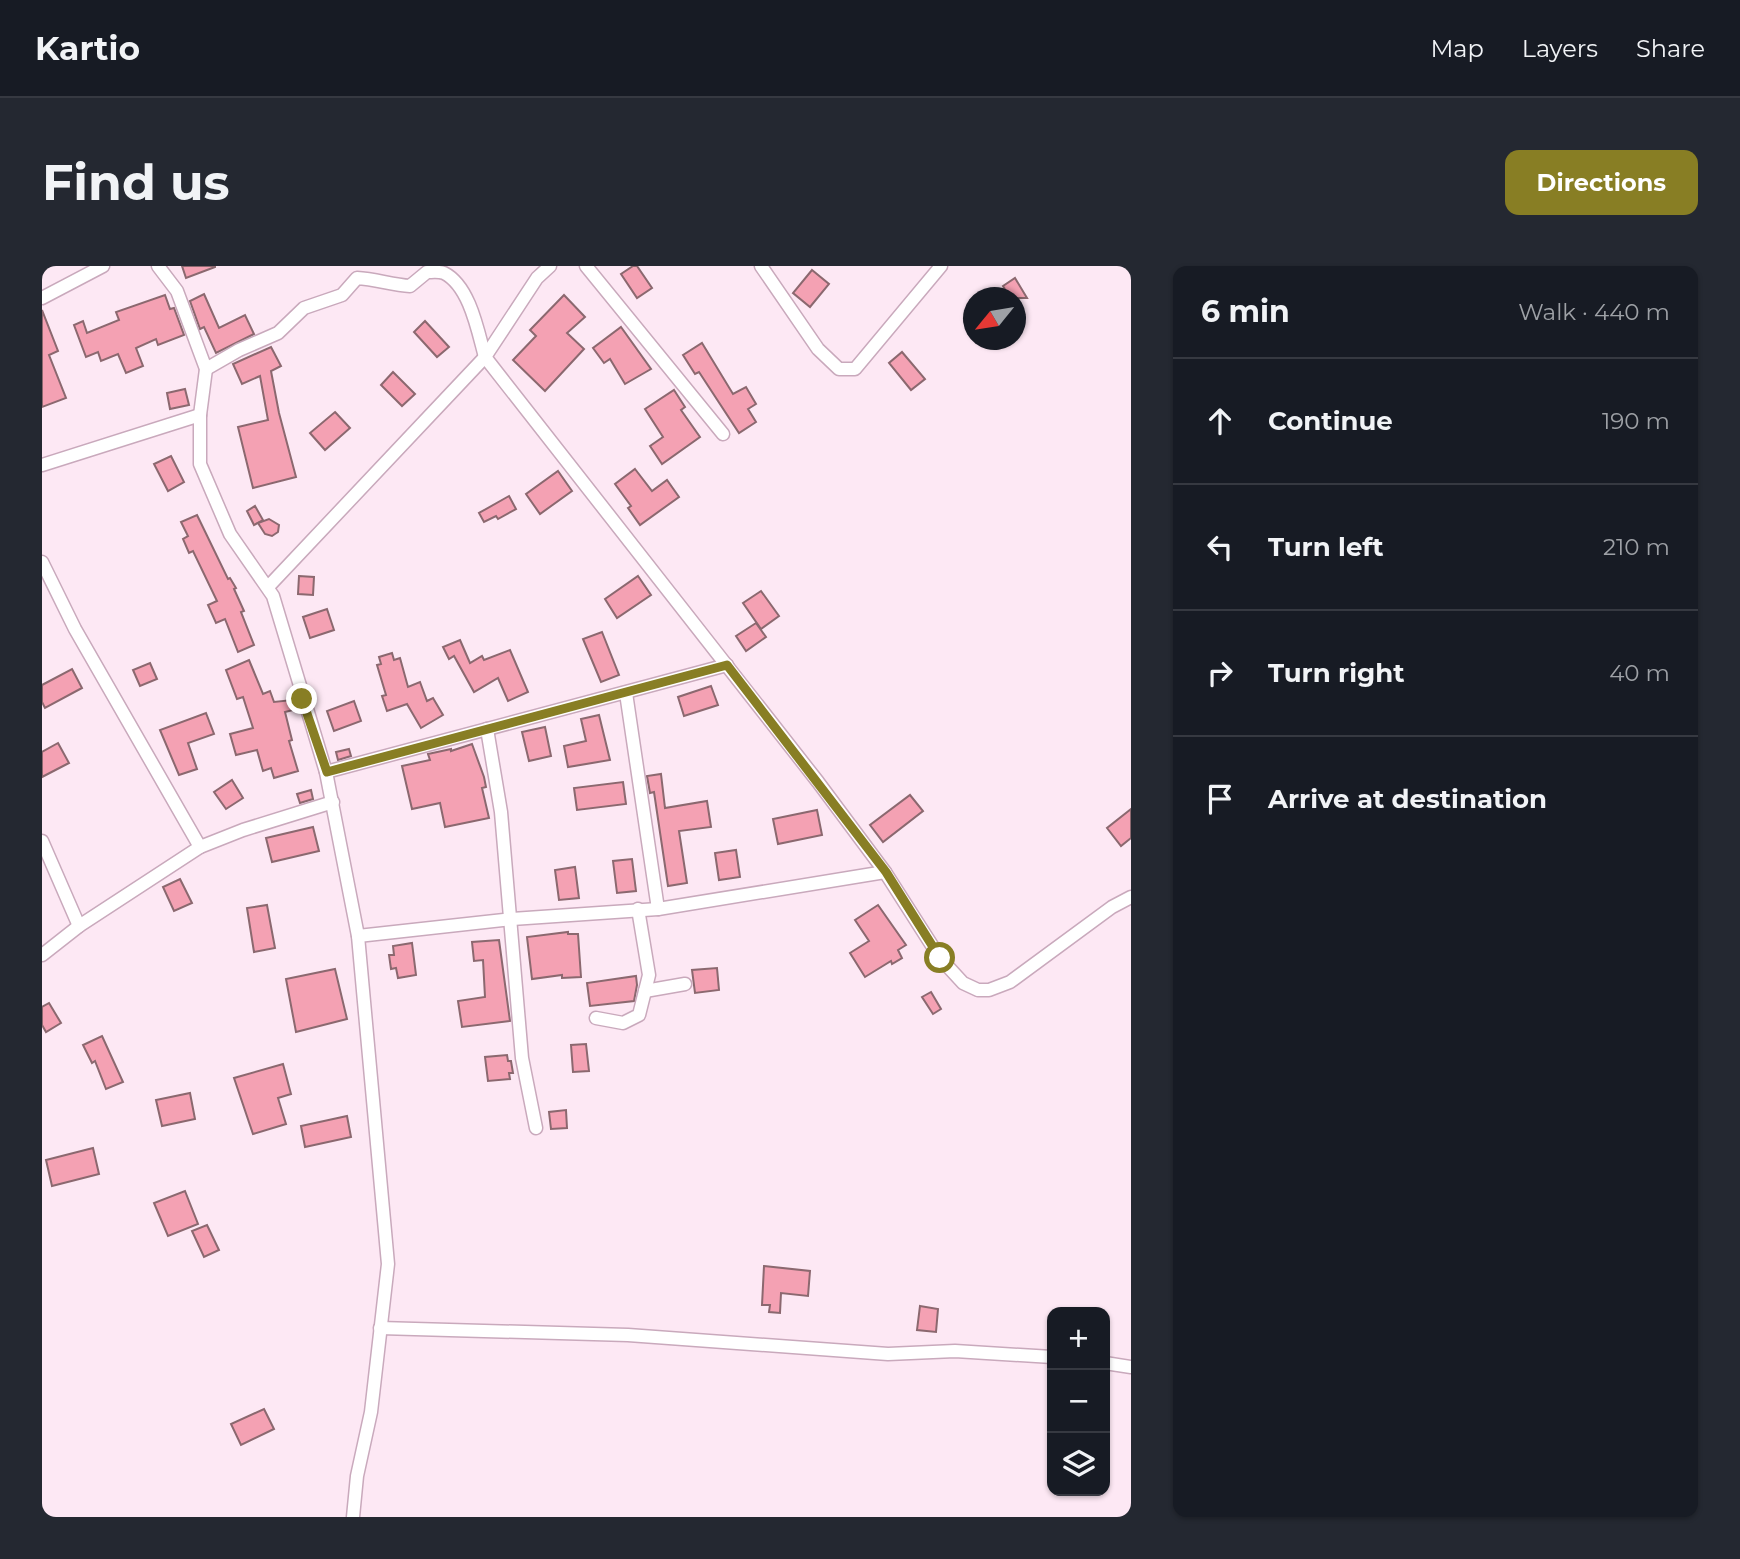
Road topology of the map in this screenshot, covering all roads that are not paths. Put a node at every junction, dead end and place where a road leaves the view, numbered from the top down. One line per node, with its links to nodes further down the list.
1 (103, 266): 11 (street)
2 (158, 266): 13 (street)
3 (368, 266): 10 (street)
4 (530, 266): 9 (street)
5 (550, 266): 9 (street)
6 (586, 266): 15 (street)
7 (941, 266): 8 (street)
8 (764, 267)
9 (537, 278): 12 (street)
10 (378, 279): 12 (street); 13 (street)
11 (42, 298)
12 (485, 357): 18 (street); 19 (street)
13 (206, 369): 14 (street)
14 (200, 415): 16 (street); 18 (street)
15 (723, 435)
16 (42, 465)
17 (42, 562): 25 (street)
18 (268, 587): 22 (street)
19 (727, 665): 20 (street); 26 (street)
20 (626, 693): 21 (street); 29 (street)
21 (487, 729): 22 (street); 30 (street)
22 (327, 772): 23 (street)
23 (333, 802): 25 (street); 32 (street)
24 (42, 841): 31 (street)
25 (200, 847): 31 (street)
26 (886, 872): 27 (street); 29 (street)
27 (1131, 897)
28 (638, 909): 29 (street); 30 (street); 35 (street)
29 (657, 909)
30 (512, 919): 32 (street); 37 (street)
31 (79, 926): 33 (street)
32 (358, 936): 38 (street)
33 (42, 955)
34 (685, 984): 35 (street)
35 (645, 991): 36 (street)
36 (596, 1018)
37 (536, 1128)
38 (380, 1328): 39 (street); 42 (street)
39 (1047, 1357)
40 (1110, 1364): 41 (street)
41 (1131, 1367)
42 (353, 1517)

